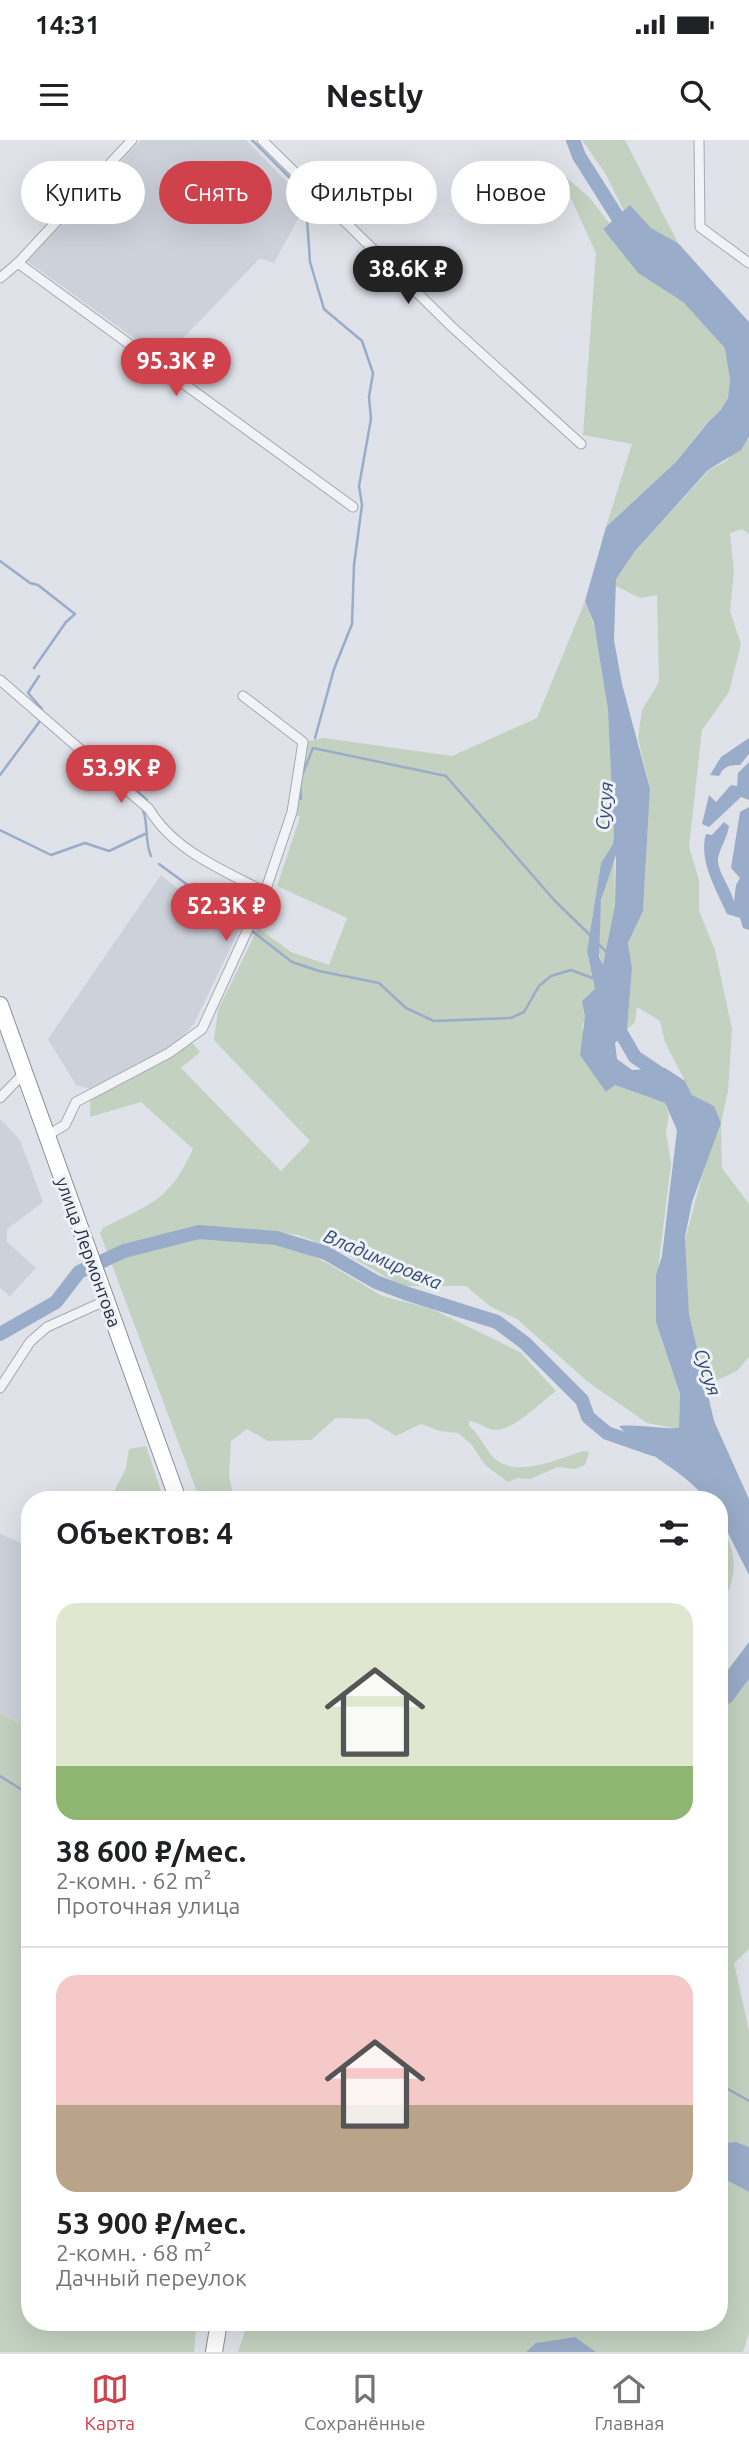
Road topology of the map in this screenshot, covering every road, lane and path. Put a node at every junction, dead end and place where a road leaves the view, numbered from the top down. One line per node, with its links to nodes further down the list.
1 (132, 140): 4 (street)
2 (262, 140): 7 (street)
3 (699, 140): 5 (street)
4 (18, 263): 6 (street); 8 (street)
5 (749, 263)
6 (1, 275)
7 (581, 444)
8 (353, 507)
9 (0, 680): 11 (street)
10 (243, 696): 11 (street)
11 (265, 892): 15 (street)
12 (0, 1005): 13 (highway, улица Лермонтова)
13 (24, 1072): 14 (street); 15 (highway, улица Лермонтова)
14 (0, 1098)
15 (46, 1136): 16 (highway, улица Лермонтова)
16 (107, 1300): 17 (street); 18 (highway, улица Лермонтова)
17 (0, 1388)
18 (175, 1491)
19 (218, 2331): 20 (highway)
20 (214, 2352)

